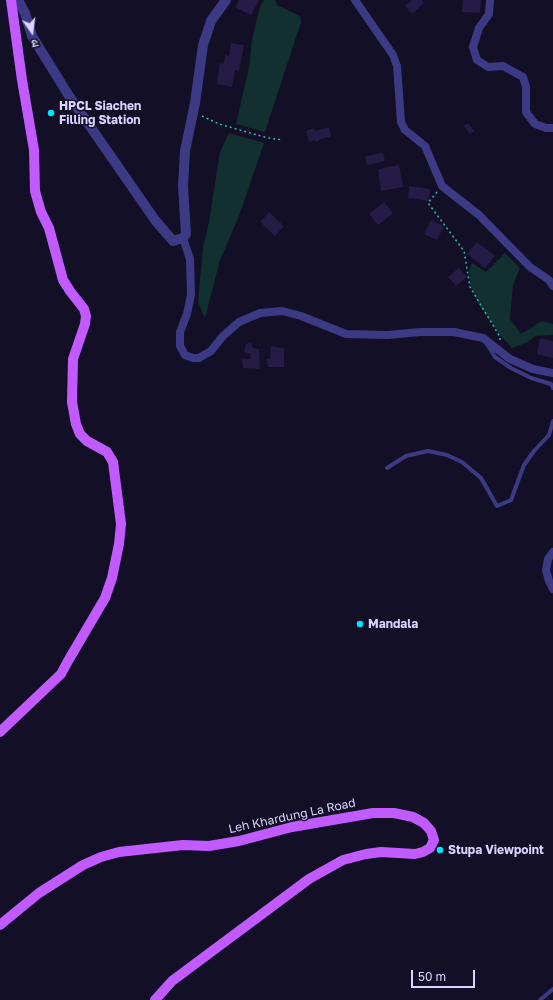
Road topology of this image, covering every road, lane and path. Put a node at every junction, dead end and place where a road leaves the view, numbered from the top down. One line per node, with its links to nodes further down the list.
1 (13, 0): 9 (street); 19 (main road)
2 (226, 0): 5 (street)
3 (355, 0): 8 (street)
4 (490, 0): 6 (street)
5 (193, 112): 7 (path); 9 (street)
6 (553, 128)
7 (283, 140)
8 (442, 186): 10 (street); 12 (path)
9 (183, 238): 11 (street)
10 (553, 286)
11 (483, 338): 12 (street); 14 (lane)
12 (503, 352): 13 (street)
13 (553, 374)
14 (553, 388)
15 (553, 421): 16 (lane)
16 (387, 468)
17 (553, 552): 18 (street)
18 (553, 589)
19 (0, 732)
20 (0, 925): 22 (main road, Leh Khardung La Road)
21 (553, 989): 23 (lane)
22 (154, 1000)
23 (540, 1000)

